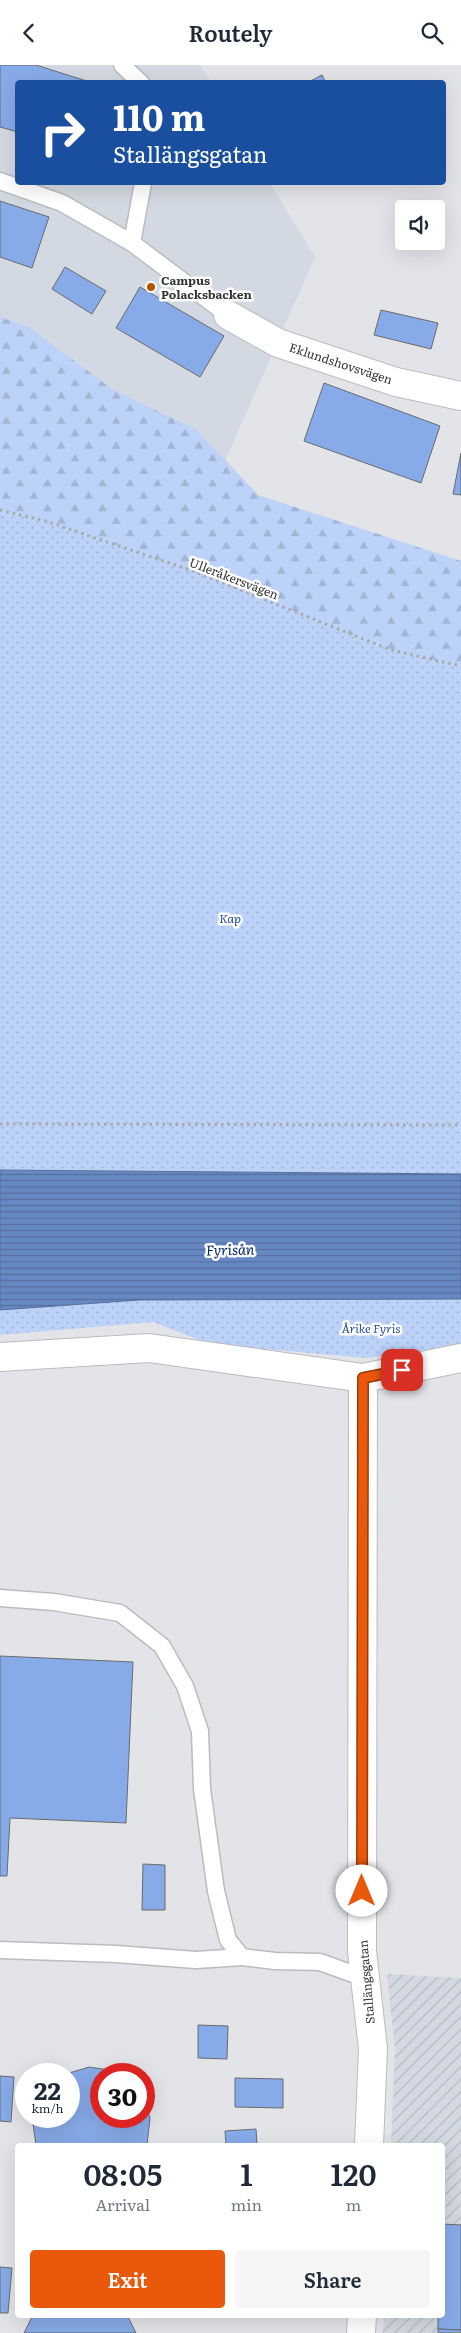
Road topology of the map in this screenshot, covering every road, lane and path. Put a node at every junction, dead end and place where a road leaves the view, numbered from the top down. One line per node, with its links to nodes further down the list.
1 (122, 65): 2 (lane)
2 (138, 80)
3 (0, 181): 5 (lane)
4 (142, 185): 5 (lane)
5 (132, 243): 6 (lane)
6 (228, 315): 7 (street, Eklundshovsvägen)
7 (461, 396)
8 (0, 510): 9 (path, Ulleråkersvägen)
9 (461, 666)
10 (0, 1124): 11 (path)
11 (461, 1125)
12 (0, 1357): 14 (street)
13 (461, 1358): 14 (street)
14 (363, 1378): 18 (street, Stallängsgatan)
15 (0, 1599): 17 (lane)
16 (0, 1950): 17 (lane)
17 (242, 1957): 18 (lane)
18 (364, 1978): 19 (street, Stallängsgatan)
19 (369, 2143)
20 (362, 2318): 21 (street)
21 (361, 2333)

